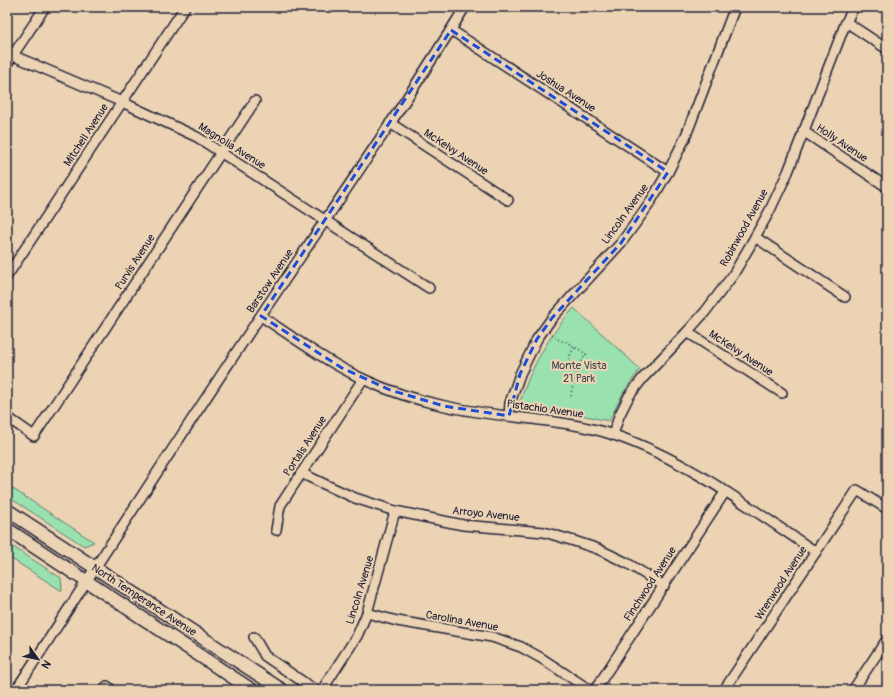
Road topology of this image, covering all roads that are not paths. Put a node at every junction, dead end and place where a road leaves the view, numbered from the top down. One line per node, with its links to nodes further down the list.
1 (45, 7): 9 (street)
2 (184, 7): 12 (street, Mitchell Avenue)
3 (465, 7): 7 (street, Barstow Avenue)
4 (735, 7): 16 (street, Lincoln Avenue)
5 (854, 7): 6 (street, Robinwood Avenue)
6 (846, 22): 8 (street); 14 (street, Robinwood Avenue)
7 (451, 30): 13 (street, Barstow Avenue); 16 (street, Joshua Avenue)
8 (887, 49)
9 (10, 55): 10 (street); 12 (street, Magnolia Avenue)
10 (7, 64)
11 (255, 101): 15 (street, Purvis Avenue)
12 (122, 102): 15 (street, Magnolia Avenue); 21 (street, Mitchell Avenue)
13 (390, 123): 18 (street, McKelvy Avenue); 19 (street, Barstow Avenue)
14 (803, 132): 17 (street, Holly Avenue); 20 (street, Robinwood Avenue)
15 (221, 152): 19 (street, Magnolia Avenue); 29 (street, Purvis Avenue)
16 (668, 172): 28 (street, Lincoln Avenue)
17 (887, 187)
18 (508, 200)
19 (325, 221): 22 (street, Magnolia Avenue); 24 (street, Barstow Avenue)
20 (755, 237): 23 (street); 25 (street, Robinwood Avenue)
21 (7, 276)
22 (429, 288)
23 (845, 297)
24 (261, 316): 26 (street, Pistachio Avenue); 39 (street, Barstow Avenue)
25 (687, 332): 27 (street, McKelvy Avenue); 30 (street, Robinwood Avenue)
26 (363, 379): 28 (street, Pistachio Avenue); 31 (street, Portals Avenue)
27 (782, 393)
28 (509, 416): 30 (street, Pistachio Avenue)
29 (7, 418)
30 (614, 435): 32 (street, Pistachio Avenue)
31 (301, 473): 35 (street, Arroyo Avenue); 37 (street, Portals Avenue)
32 (725, 492): 38 (street, Pistachio Avenue); 41 (street, Finchwood Avenue)
33 (887, 509): 38 (street, Wrenwood Avenue)
34 (7, 510): 39 (main road, North Temperance Avenue)
35 (395, 511): 41 (street, Arroyo Avenue); 42 (street, Lincoln Avenue)
36 (7, 529): 40 (main road, North Temperance Avenue)
37 (276, 530)
38 (816, 552): 52 (street, Wrenwood Avenue)
39 (95, 568): 40 (street, Barstow Avenue); 47 (main road, North Temperance Avenue)
40 (87, 581): 45 (street, Barstow Avenue); 46 (main road, North Temperance Avenue)
41 (664, 586): 51 (street, Finchwood Avenue)
42 (367, 613): 49 (street, Lincoln Avenue); 50 (street, Carolina Avenue)
43 (254, 637): 48 (street)
44 (886, 644): 53 (street)
45 (16, 690)
46 (252, 690)
47 (282, 690)
48 (315, 690)
49 (322, 690)
50 (590, 690)
51 (595, 690)
52 (724, 690)
53 (853, 690)

